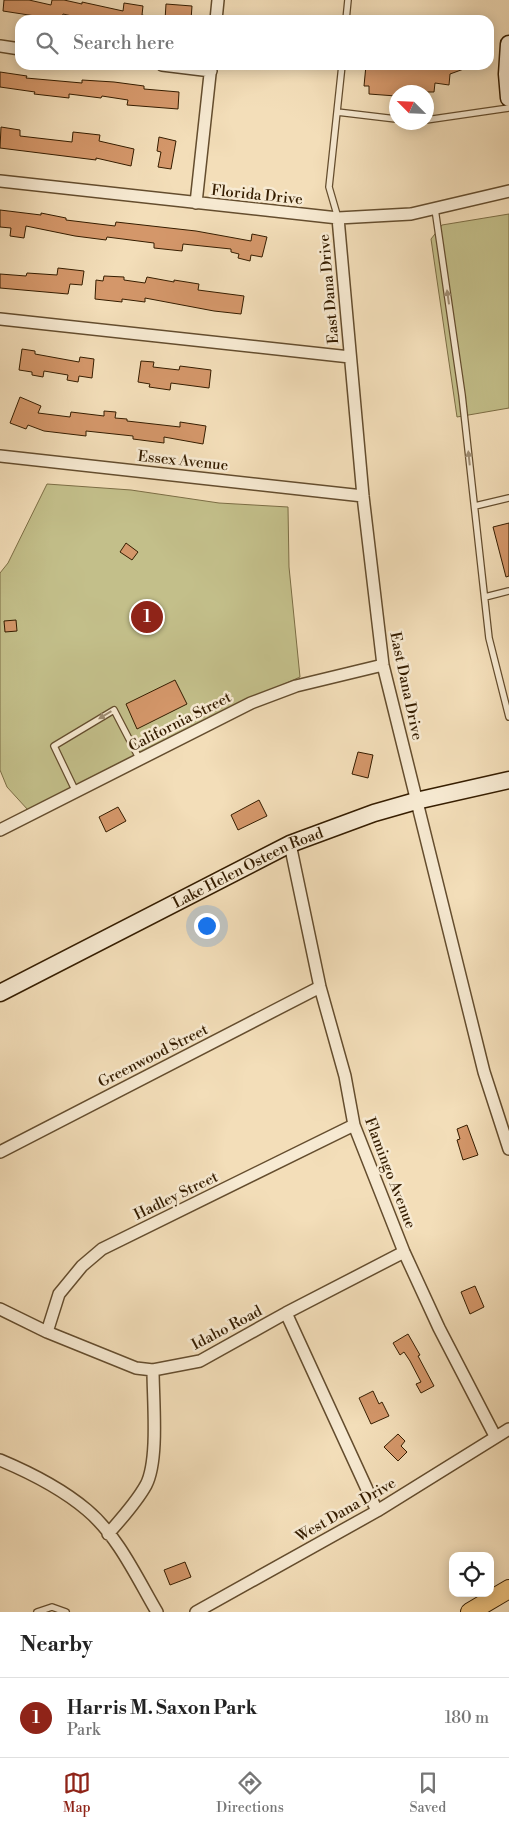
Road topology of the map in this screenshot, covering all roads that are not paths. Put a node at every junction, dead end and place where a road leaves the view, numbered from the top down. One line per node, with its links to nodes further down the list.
1 (218, 0): 3 (street)
2 (348, 0): 4 (lane)
3 (216, 15)
4 (346, 15)
5 (509, 44): 10 (street)
6 (0, 46): 7 (street)
7 (15, 48)
8 (211, 70): 17 (street)
9 (341, 70): 12 (lane)
10 (509, 98)
11 (509, 108): 14 (lane)
12 (337, 112): 13 (lane); 19 (lane)
13 (389, 118)
14 (434, 119)
15 (0, 181): 17 (street, Florida Drive)
16 (509, 191): 18 (street, Florida Drive)
17 (196, 203): 19 (street, Florida Drive)
18 (435, 209): 19 (street, Florida Drive); 25 (lane, one-way to 18)
19 (338, 218): 21 (street, East Dana Drive)
20 (0, 319): 21 (street)
21 (350, 357): 23 (street, East Dana Drive)
22 (0, 456): 23 (street, Essex Avenue)
23 (363, 496): 28 (street, East Dana Drive)
24 (509, 498): 25 (lane)
25 (475, 506): 27 (lane)
26 (509, 591): 27 (lane)
27 (485, 597): 29 (lane)
28 (383, 665): 30 (street, California Street); 33 (street, East Dana Drive)
29 (509, 717)
30 (140, 760): 32 (street, California Street); 32 (lane, one-way to 32)
31 (509, 780): 33 (street, Lake Helen Osteen Road)
32 (76, 793): 34 (street, California Street)
33 (416, 801): 35 (street, Lake Helen Osteen Road); 39 (street, East Dana Drive)
34 (0, 830)
35 (290, 844): 36 (street, Flamingo Avenue); 37 (street, Lake Helen Osteen Road)
36 (320, 987): 38 (street, Flamingo Avenue); 40 (street, Greenwood Street)
37 (0, 993)
38 (354, 1125): 41 (street, Flamingo Avenue); 44 (street, Hadley Street)
39 (509, 1149)
40 (0, 1152)
41 (404, 1252): 43 (street, Idaho Road); 47 (street, Flamingo Avenue)
42 (0, 1309): 44 (street, Idaho Road)
43 (286, 1313): 45 (street, Idaho Road); 49 (street)
44 (47, 1332): 45 (street, Idaho Road)
45 (153, 1370): 50 (street)
46 (509, 1429): 47 (street, West Dana Drive)
47 (496, 1436): 49 (street, West Dana Drive)
48 (0, 1460): 50 (street)
49 (378, 1512): 55 (street, West Dana Drive)
50 (108, 1534): 54 (street)
51 (509, 1589): 56 (main road)
52 (37, 1612): 53 (lane)
53 (66, 1612)
54 (157, 1612)
55 (196, 1612)
56 (470, 1612)

